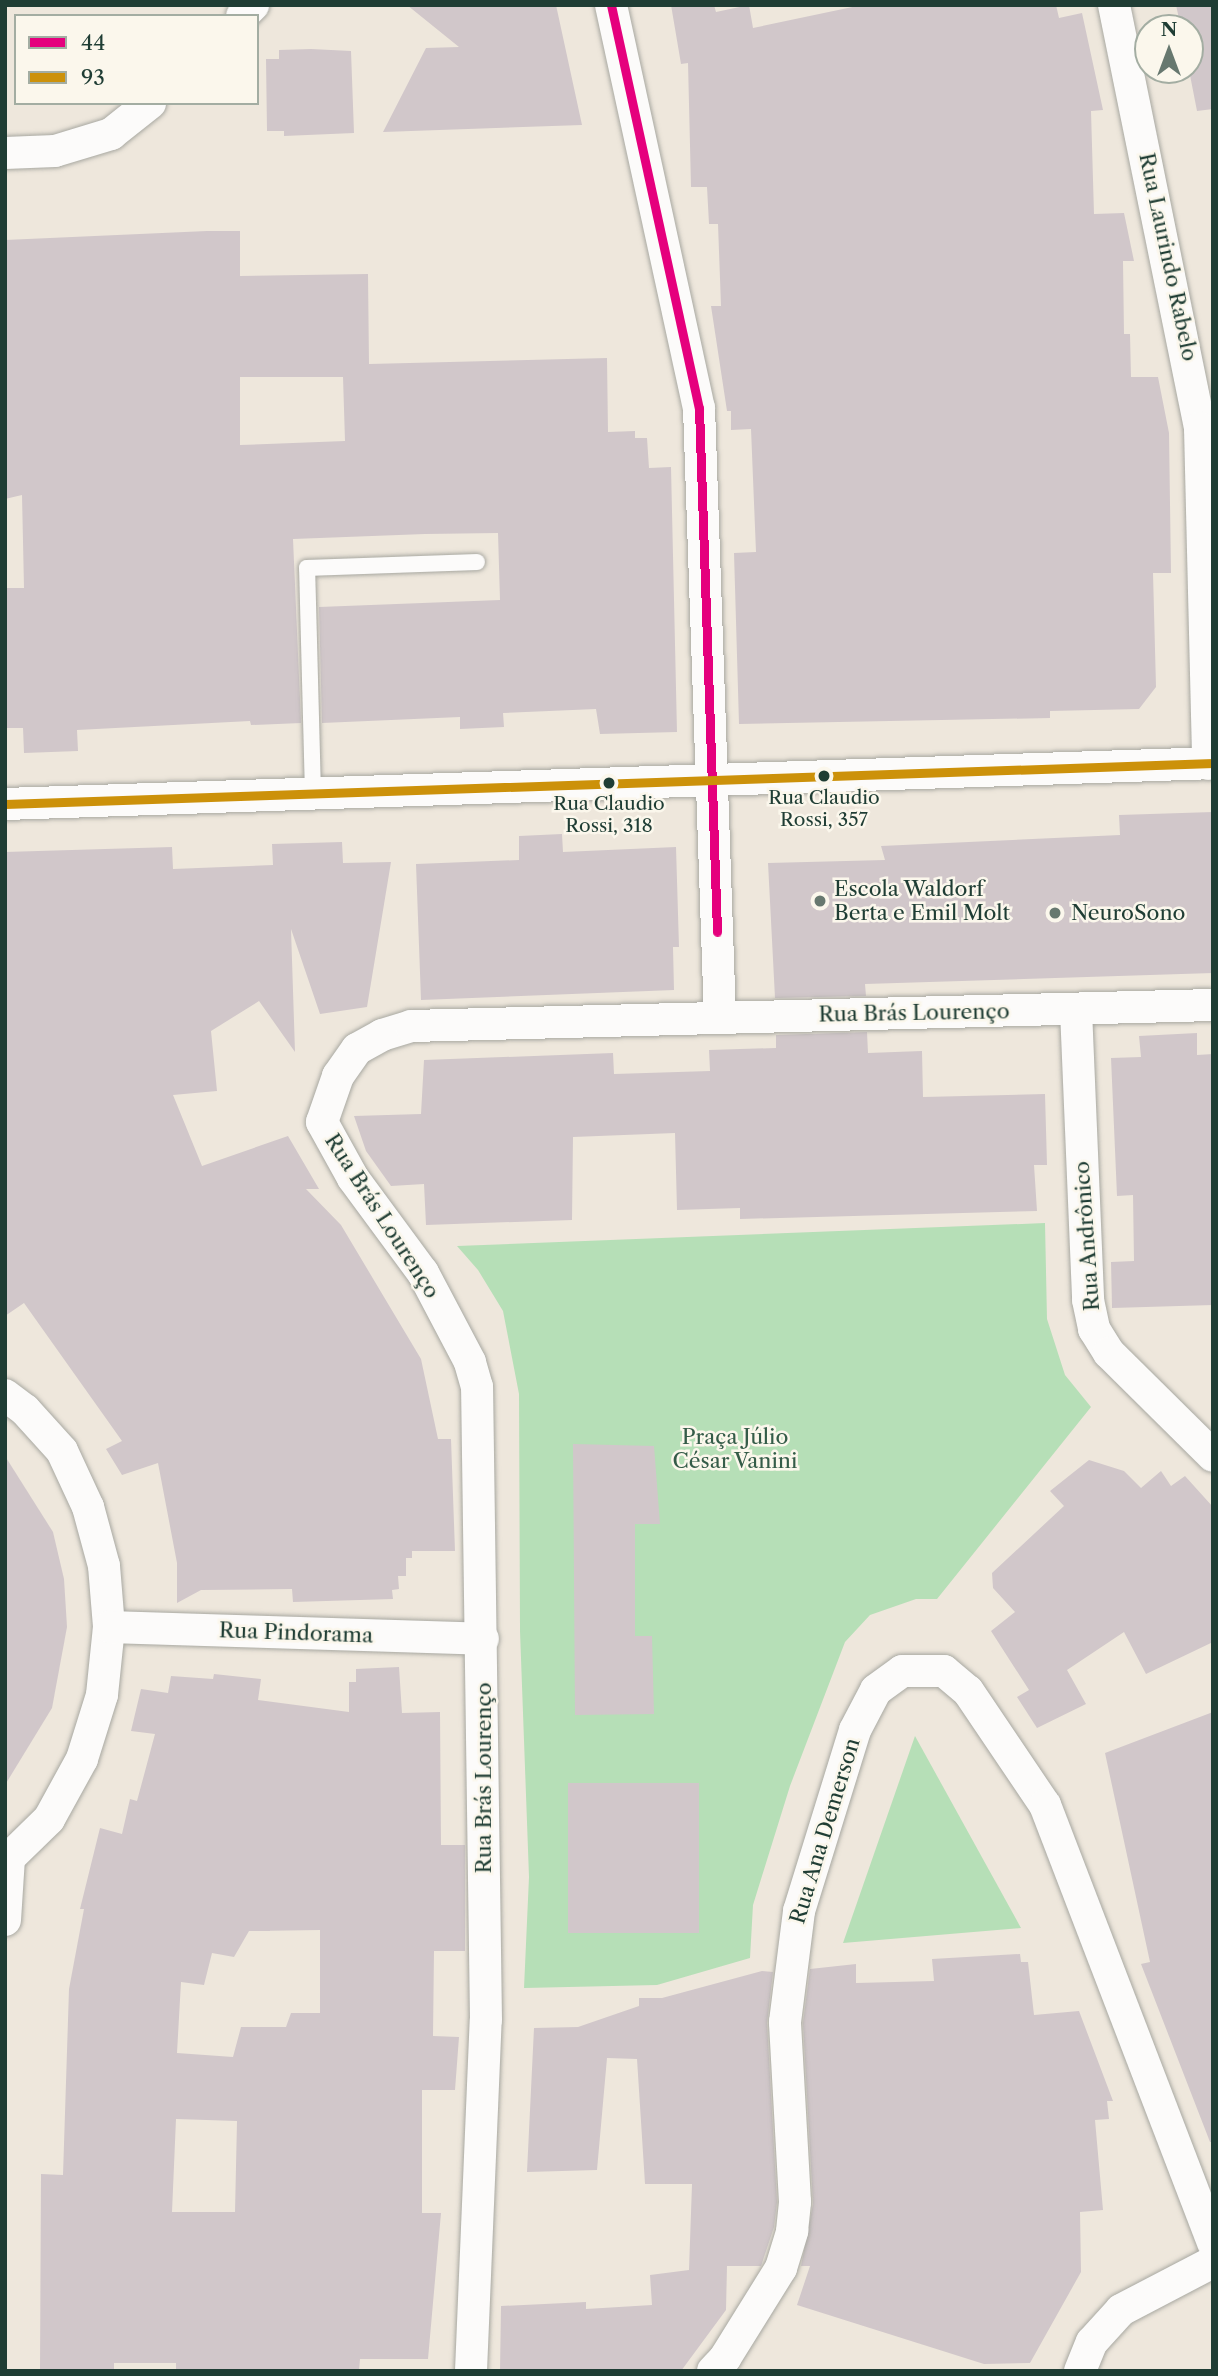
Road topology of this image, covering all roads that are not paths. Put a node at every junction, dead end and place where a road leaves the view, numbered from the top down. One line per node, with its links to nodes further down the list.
1 (611, 5): 7 (street)
2 (1114, 5): 6 (street, Rua Laurindo Rabelo)
3 (147, 105): 4 (street)
4 (5, 153)
5 (477, 562): 8 (lane)
6 (1210, 763): 7 (street)
7 (711, 780): 8 (street); 12 (street)
8 (313, 794): 9 (street)
9 (5, 804)
10 (1213, 1005): 11 (street, Rua Brás Lourenço)
11 (1076, 1010): 12 (street, Rua Brás Lourenço); 14 (street, Rua Andrônico)
12 (720, 1017): 16 (street, Rua Brás Lourenço)
13 (5, 1395): 15 (street)
14 (1213, 1456)
15 (109, 1627): 16 (street, Rua Pindorama); 17 (street)
16 (483, 1640): 21 (street, Rua Brás Lourenço)
17 (7, 1859): 18 (street)
18 (5, 1920)
19 (1213, 2242): 22 (street, Rua Ana Demerson)
20 (1213, 2262): 23 (street)
21 (471, 2371)
22 (712, 2371)
23 (1080, 2371)

